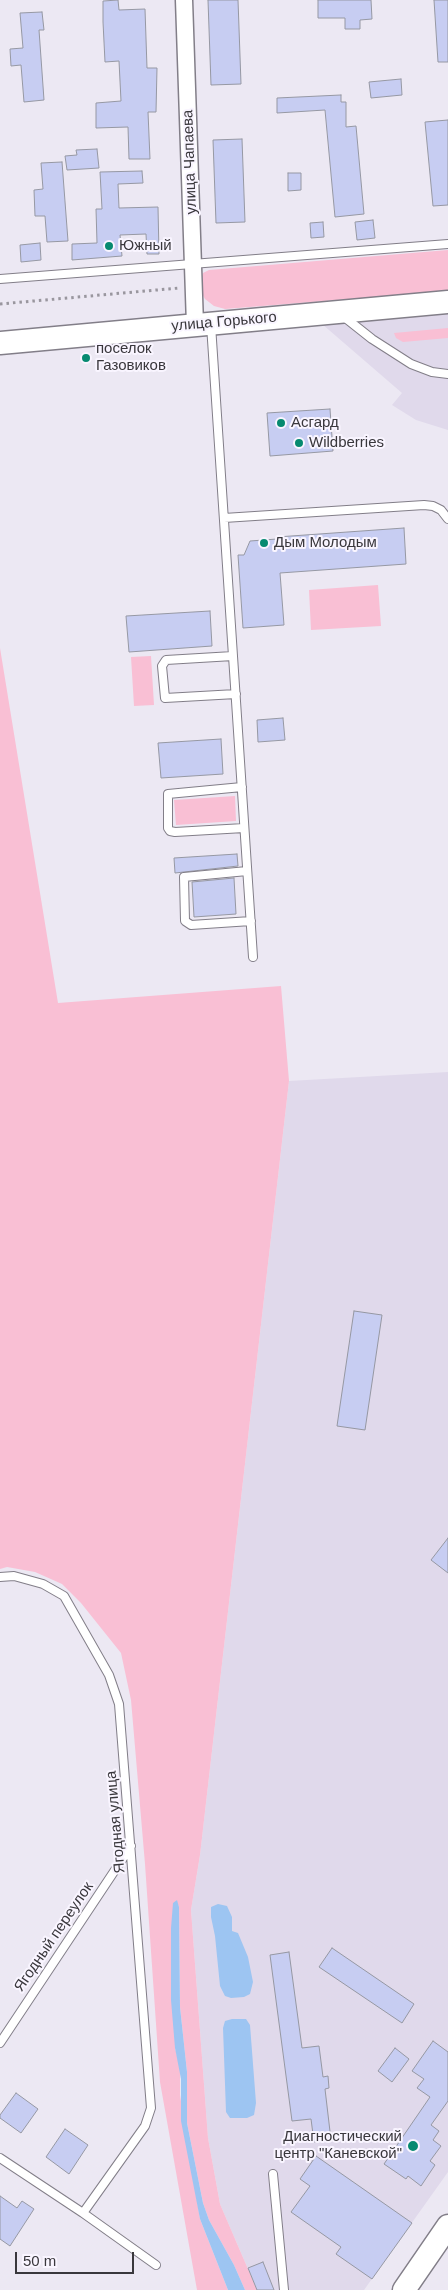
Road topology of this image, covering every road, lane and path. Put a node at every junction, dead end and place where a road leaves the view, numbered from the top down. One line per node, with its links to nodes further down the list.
1 (184, 0): 3 (street, улица Чапаева)
2 (448, 244): 3 (lane)
3 (193, 264): 4 (lane); 5 (street, улица Чапаева)
4 (0, 278)
5 (194, 287): 7 (path); 9 (street, улица Чапаева)
6 (448, 302): 8 (main road, улица Горького)
7 (0, 304)
8 (338, 311): 9 (main road, улица Горького); 11 (lane)
9 (203, 324): 10 (main road, улица Горького); 12 (lane)
10 (0, 343)
11 (448, 374)
12 (224, 518): 13 (lane); 14 (lane)
13 (448, 519)
14 (233, 656): 15 (lane); 15 (lane)
15 (236, 694): 16 (lane)
16 (242, 787): 17 (lane); 17 (lane)
17 (244, 828): 18 (lane)
18 (247, 872): 19 (lane); 19 (lane)
19 (251, 921): 20 (lane)
20 (253, 957)
21 (0, 1577): 22 (lane, Ягодная улица)
22 (131, 1846): 23 (lane, Ягодный переулок); 26 (lane, Ягодная улица)
23 (0, 2043)
24 (0, 2158): 26 (lane)
25 (273, 2174): 29 (lane)
26 (83, 2213): 28 (lane)
27 (448, 2226): 30 (main road)
28 (156, 2265)
29 (284, 2290)
30 (404, 2290)

